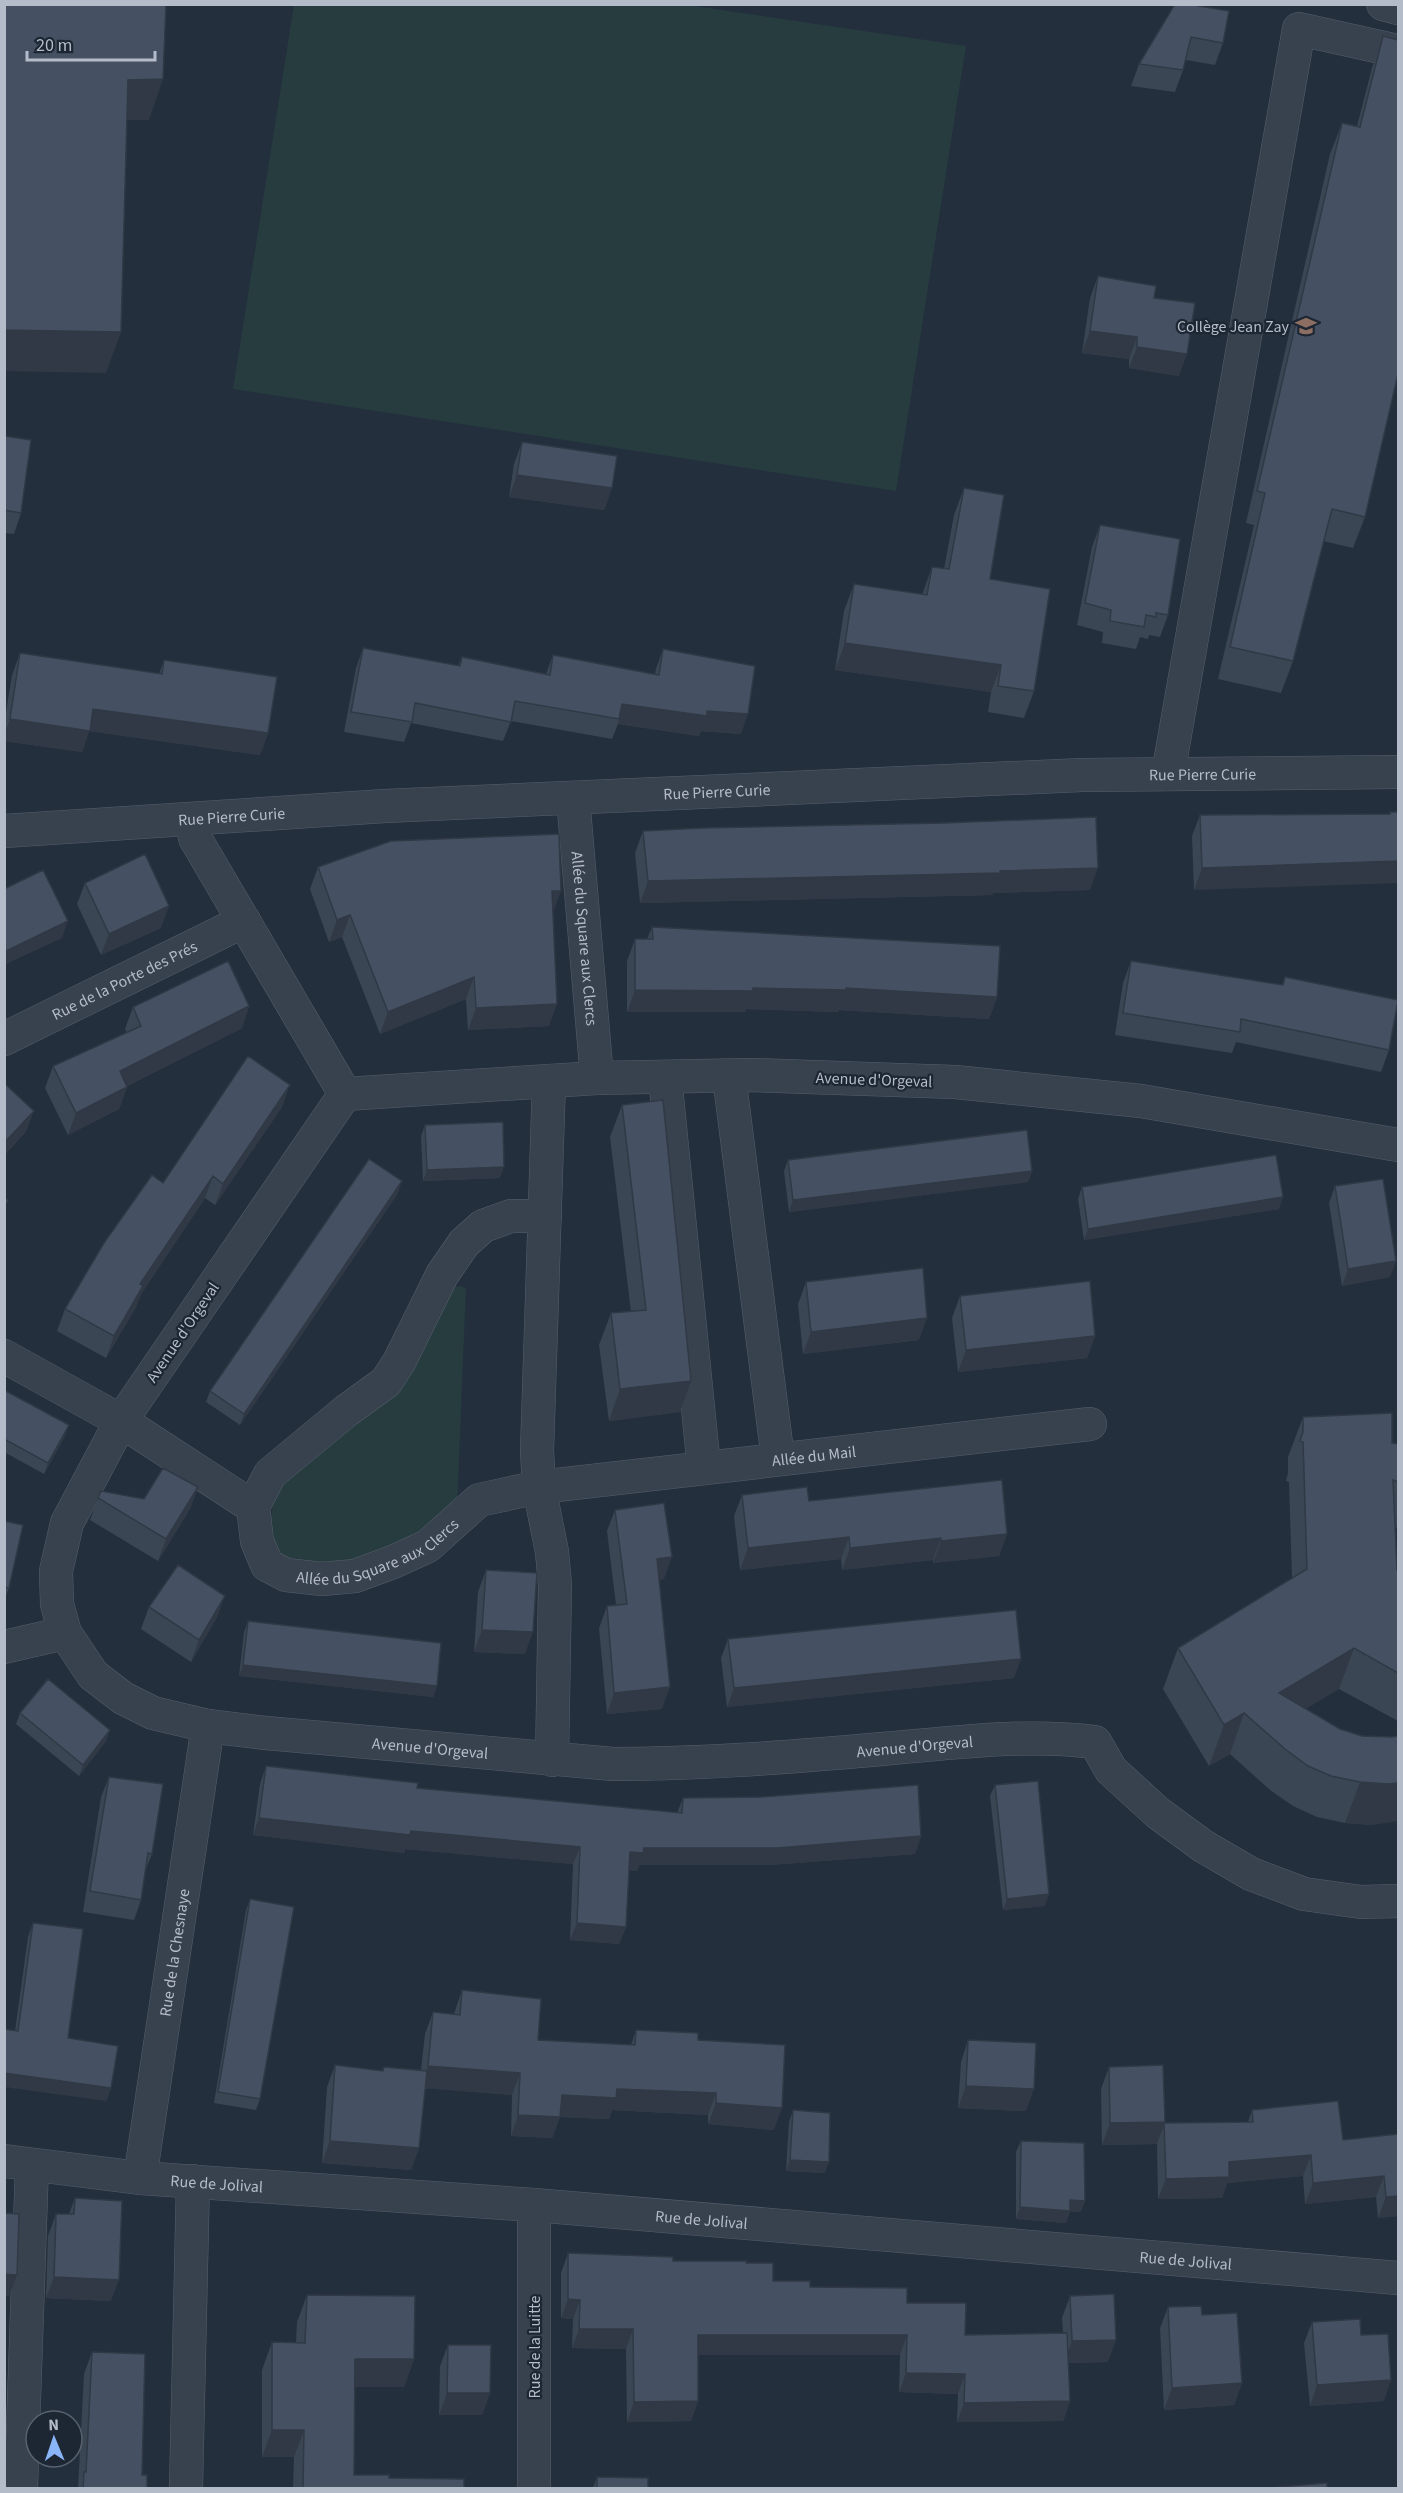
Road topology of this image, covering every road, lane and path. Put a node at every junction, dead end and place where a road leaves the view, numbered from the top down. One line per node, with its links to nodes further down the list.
1 (1383, 4): 2 (street)
2 (1398, 8)
3 (1398, 51): 5 (street)
4 (1398, 772): 5 (street, Rue Pierre Curie)
5 (1168, 774): 6 (street, Rue Pierre Curie)
6 (573, 798): 7 (street, Rue Pierre Curie); 13 (street, Allée du Square aux Clercs)
7 (192, 819): 8 (street, Rue Pierre Curie); 9 (street)
8 (4, 831)
9 (244, 921): 10 (street, Rue de la Porte des Prés); 15 (street)
10 (4, 1039)
11 (729, 1076): 12 (street, Avenue d'Orgeval); 16 (street, Avenue d'Orgeval); 21 (street)
12 (665, 1077): 13 (street, Avenue d'Orgeval); 22 (street)
13 (597, 1078): 14 (street, Avenue d'Orgeval)
14 (549, 1081): 15 (street, Avenue d'Orgeval); 17 (street)
15 (345, 1094): 19 (street, Avenue d'Orgeval)
16 (1398, 1145)
17 (545, 1216): 23 (street); 24 (street)
18 (4, 1356): 19 (street)
19 (121, 1421): 24 (street); 25 (street, Avenue d'Orgeval)
20 (1090, 1424): 21 (street, Allée du Mail)
21 (778, 1460): 22 (street, Allée du Mail)
22 (704, 1468): 23 (street, Allée du Mail)
23 (539, 1487): 24 (street, Allée du Square aux Clercs); 28 (street)
24 (253, 1507)
25 (65, 1633): 26 (street); 27 (street, Avenue d'Orgeval)
26 (4, 1647)
27 (208, 1726): 28 (street, Avenue d'Orgeval); 31 (street, Rue de la Chesnaye)
28 (552, 1760): 29 (street, Avenue d'Orgeval)
29 (1398, 1901)
30 (18, 2163): 31 (street, Rue de Jolival); 35 (street)
31 (140, 2178): 32 (street, Rue de Jolival)
32 (193, 2181): 33 (street, Rue de Jolival); 36 (street)
33 (534, 2205): 34 (street, Rue de Jolival); 37 (street, Rue de la Luitte)
34 (1398, 2278)
35 (21, 2488)
36 (186, 2488)
37 (534, 2488)

